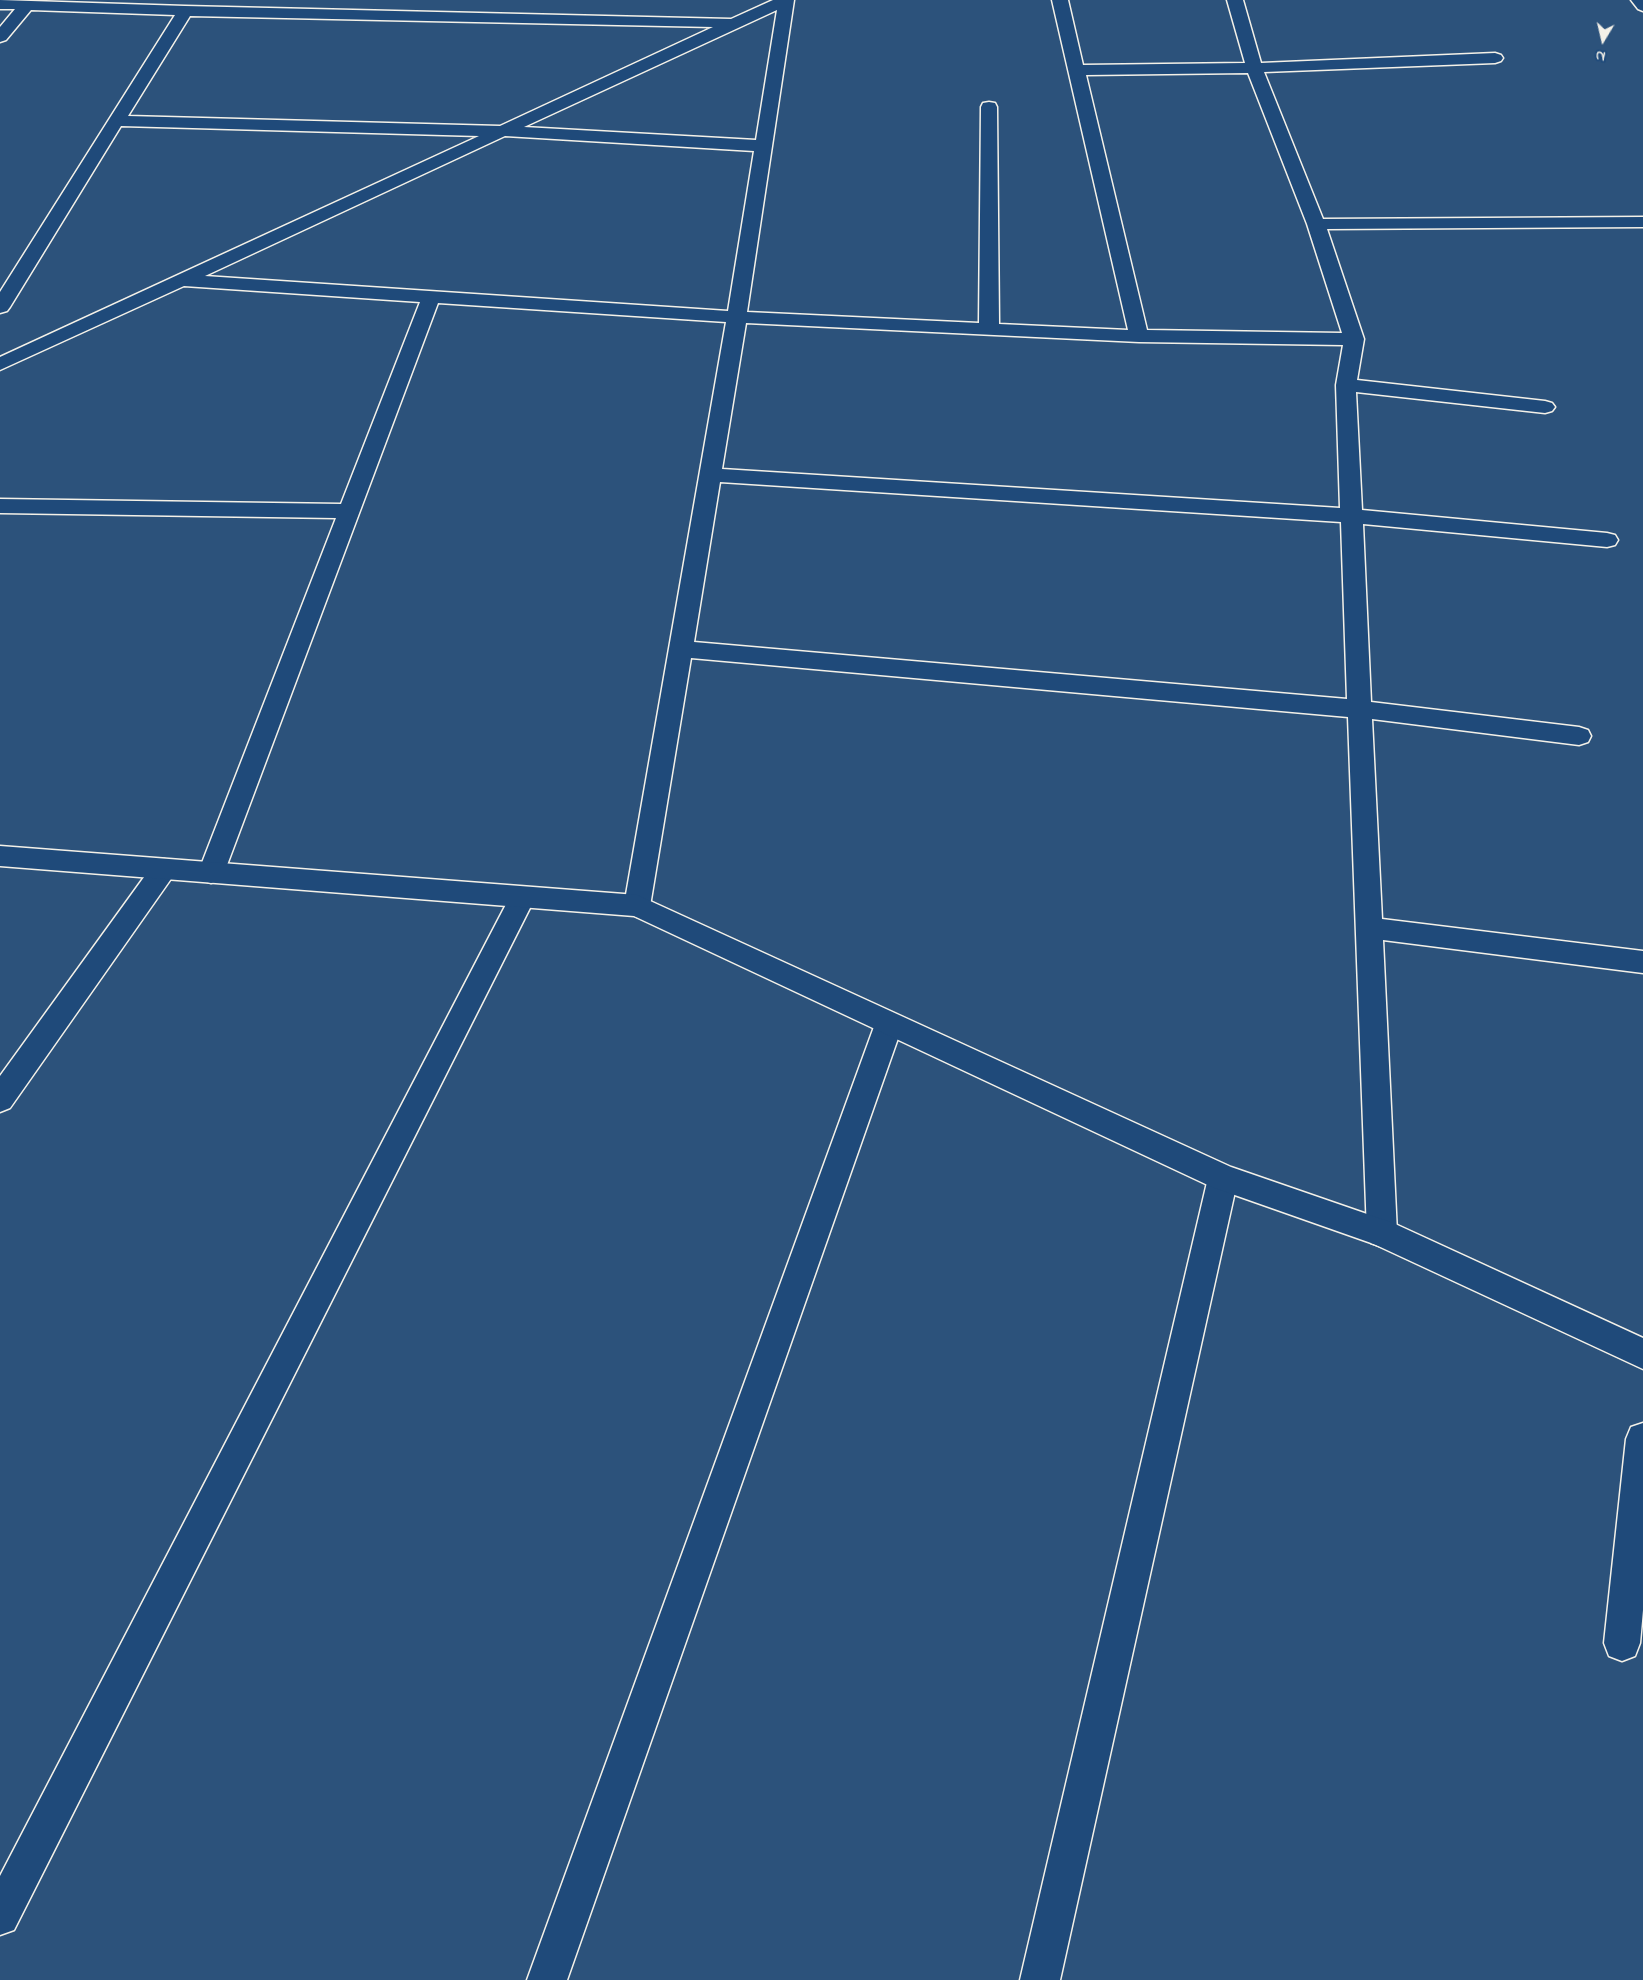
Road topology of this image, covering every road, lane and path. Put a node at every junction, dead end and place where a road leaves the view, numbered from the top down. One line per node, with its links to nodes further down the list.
1 (786, 0): 9 (street); 17 (street)
2 (1060, 0): 13 (street)
3 (1235, 0): 12 (street)
4 (1639, 0): 7 (street)
5 (0, 4): 6 (street)
6 (26, 6): 8 (street); 10 (street)
7 (1643, 6)
8 (184, 11): 9 (street); 15 (street)
9 (735, 23): 16 (street)
10 (0, 37)
11 (1495, 58): 12 (street)
12 (1254, 68): 13 (street); 19 (street)
13 (1076, 70): 25 (street)
14 (989, 107): 24 (street)
15 (116, 121): 16 (street); 22 (street)
16 (501, 132): 17 (street); 20 (street)
17 (763, 146): 23 (street)
18 (1643, 222): 19 (street)
19 (1316, 224): 26 (street)
20 (181, 280): 21 (street); 27 (street)
21 (431, 297): 23 (street); 32 (street)
22 (0, 307)
23 (736, 318): 24 (street); 30 (street)
24 (989, 330): 25 (street)
25 (1139, 336): 26 (street)
26 (1354, 339): 28 (street)
27 (0, 364)
28 (1346, 385): 29 (street); 33 (street)
29 (1545, 407)
30 (711, 475): 33 (street); 35 (street)
31 (0, 506): 32 (street)
32 (349, 511): 40 (street)
33 (1351, 516): 34 (street); 36 (street)
34 (1607, 540)
35 (680, 650): 36 (street); 42 (street)
36 (1360, 709): 37 (street); 43 (street)
37 (1579, 736)
38 (0, 856): 39 (street)
39 (164, 869): 40 (street); 46 (street)
40 (211, 873): 41 (street)
41 (522, 898): 42 (street); 52 (street)
42 (637, 906): 45 (street)
43 (1370, 928): 44 (street); 48 (street)
44 (1643, 962)
45 (889, 1024): 47 (street); 53 (street)
46 (0, 1099)
47 (1223, 1178): 48 (street); 54 (street)
48 (1382, 1233): 49 (street)
49 (1643, 1354)
50 (1643, 1439): 51 (street)
51 (1622, 1643)
52 (0, 1916)
53 (547, 1980)
54 (1040, 1980)

